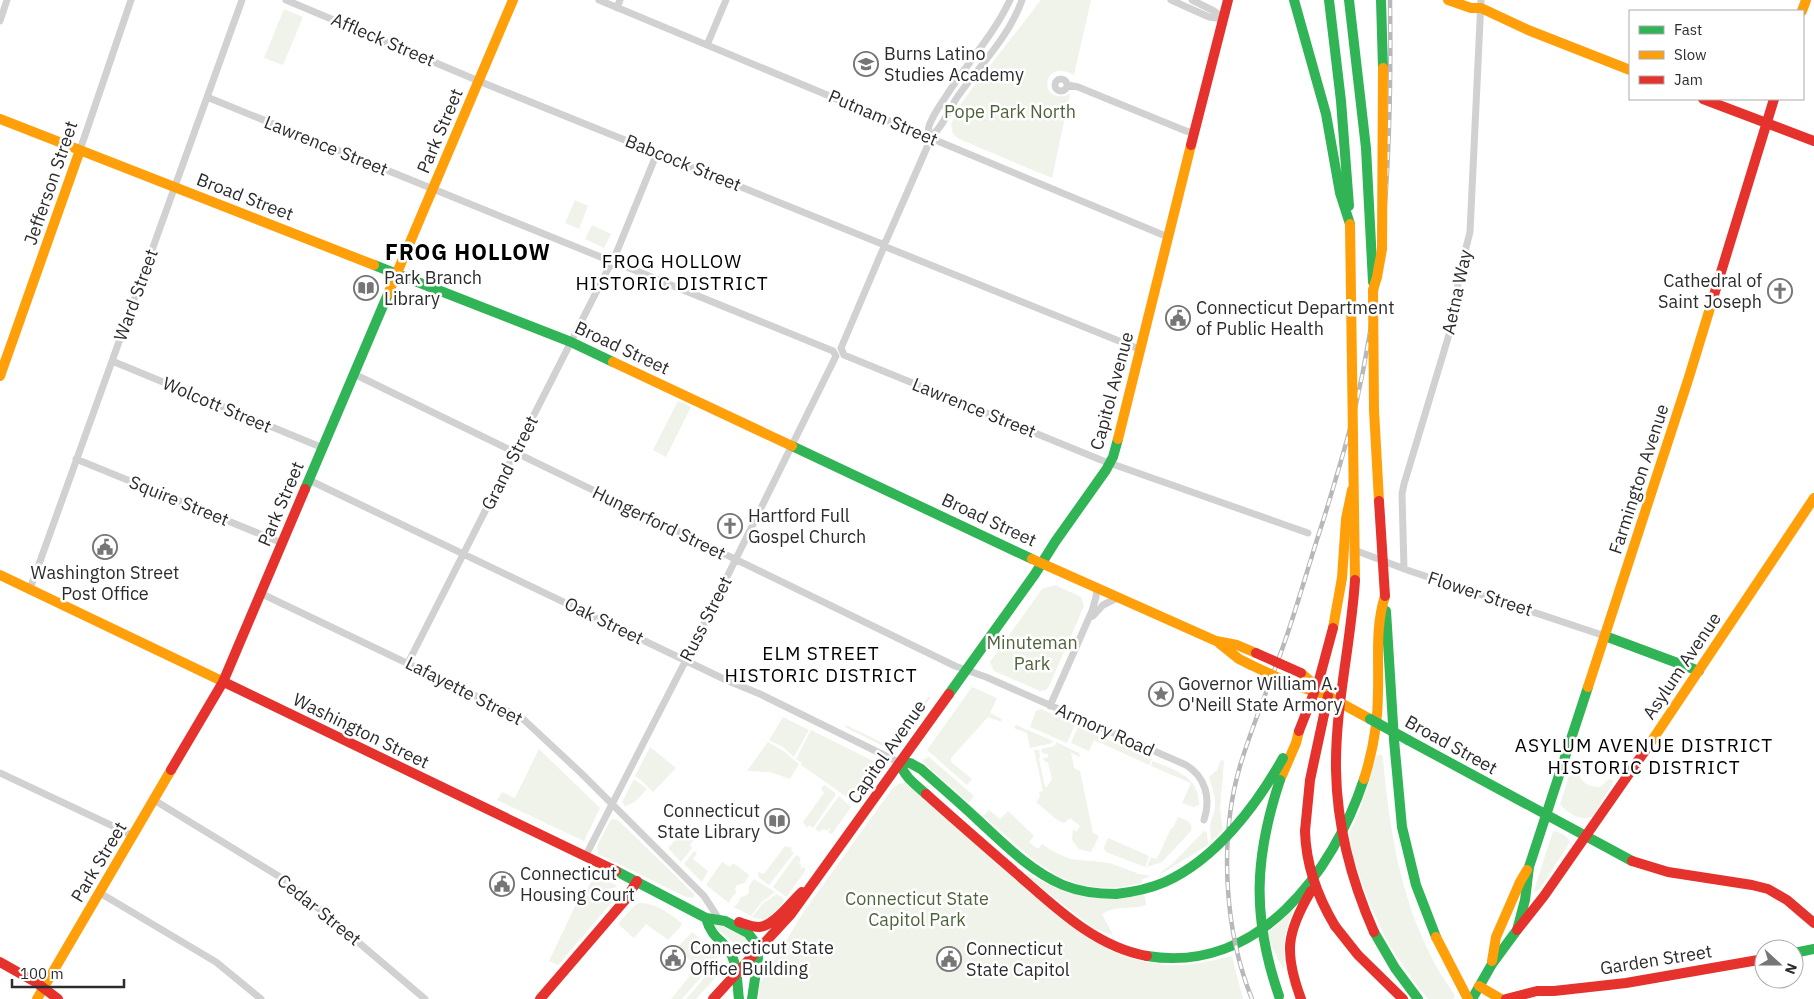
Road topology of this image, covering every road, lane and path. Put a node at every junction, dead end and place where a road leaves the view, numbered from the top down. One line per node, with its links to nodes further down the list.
1 (7, 0): 22 (street)
2 (131, 0): 35 (street, Jefferson Street)
3 (242, 0): 27 (street, Ward Street)
4 (286, 0): 25 (street, Affleck Street)
5 (513, 0): 25 (main road, Park Street)
6 (599, 0): 20 (street, Putnam Street)
7 (620, 0): 20 (street)
8 (726, 0): 23 (street)
9 (1010, 0): 33 (street, Russ Street)
10 (1022, 0): 33 (street, Russ Street)
11 (1171, 0): 21 (street)
12 (1192, 0): 21 (street)
13 (1228, 0): 21 (main road, Capitol Avenue)
14 (1294, 0): 39 (main road)
15 (1330, 0): 39 (main road)
16 (1349, 0): 44 (main road)
17 (1381, 0): 44 (main road, bridge)
18 (1448, 0): 19 (main road)
19 (1479, 3): 24 (main road); 65 (street, Aetna Way)
20 (617, 8): 23 (street, Putnam Street)
21 (1224, 19): 32 (main road, Capitol Avenue)
22 (0, 21)
23 (707, 45): 33 (street, Putnam Street)
24 (1629, 70)
25 (479, 80): 36 (street, Babcock Street); 38 (main road, Park Street)
26 (1067, 85): 32 (street)
27 (207, 97): 37 (street, Ward Street); 38 (street, Lawrence Street)
28 (1706, 100): 31 (main road)
29 (1774, 100): 31 (main road, Farmington Avenue)
30 (0, 119): 35 (main road, Broad Street)
31 (1766, 124): 34 (main road); 73 (main road, Farmington Avenue)
32 (1195, 133): 40 (main road, Capitol Avenue)
33 (930, 138): 40 (street, Putnam Street); 41 (street, Russ Street)
34 (1814, 141)
35 (80, 150): 37 (main road, Broad Street); 50 (main road, Jefferson Street)
36 (657, 153): 41 (street, Babcock Street); 42 (street, Grand Street)
37 (175, 187): 43 (main road, Broad Street); 48 (street, Ward Street)
38 (433, 189): 42 (street, Lawrence Street); 43 (main road, Park Street)
39 (1350, 224): 57 (main road, bridge)
40 (1168, 237): 46 (main road, Capitol Avenue)
41 (887, 244): 46 (street, Babcock Street); 47 (street, Russ Street)
42 (612, 262): 45 (street, Grand Street); 47 (street, Lawrence Street)
43 (397, 274): 45 (main road, Broad Street); 49 (main road, Park Street)
44 (1373, 290): 70 (main road, bridge)
45 (570, 342): 51 (main road, Broad Street); 53 (street, Grand Street)
46 (1140, 349): 55 (main road, Capitol Avenue)
47 (838, 352): 51 (street, Russ Street); 55 (street, Lawrence Street)
48 (112, 361): 52 (street, Wolcott Street); 54 (street, Ward Street)
49 (354, 374): 52 (main road, Park Street); 53 (street, Hungerford Street)
50 (0, 376)
51 (791, 445): 63 (street, Russ Street); 64 (main road, Broad Street)
52 (323, 448): 56 (main road, Park Street)
53 (515, 453): 62 (street, Grand Street); 63 (street, Hungerford Street)
54 (76, 459): 60 (street, Squire Street); 68 (street, Ward Street)
55 (1110, 463): 59 (street); 64 (main road, Capitol Avenue)
56 (309, 480): 60 (main road, Park Street); 62 (street, Oak Street)
57 (1354, 484): 82 (main road, bridge); 121 (main road, bridge)
58 (1814, 498): 78 (main road, Asylum Avenue)
59 (1308, 533)
60 (282, 543): 69 (main road, Park Street)
61 (1357, 551): 65 (street, Flower Street)
62 (464, 554): 75 (street, Oak Street); 76 (street, Grand Street)
63 (736, 560): 75 (street, Russ Street); 77 (street, Hungerford Street)
64 (1041, 562): 67 (main road, Broad Street); 77 (main road, Capitol Avenue)
65 (1404, 569): 73 (street, Flower Street)
66 (0, 575): 68 (main road, Washington Street)
67 (1097, 588): 71 (main road, Broad Street); 72 (street)
68 (30, 589): 79 (main road, Washington Street)
69 (260, 593): 76 (street, Lafayette Street); 79 (main road, Park Street)
70 (1385, 596): 91 (main road); 122 (main road)
71 (1119, 597): 72 (street); 74 (main road, Broad Street)
72 (1088, 622): 81 (street)
73 (1605, 636): 78 (main road); 87 (main road, Farmington Avenue)
74 (1216, 641): 80 (main road, Broad Street, bridge); 80 (main road, Broad Street, bridge)
75 (685, 660): 83 (street, Oak Street); 86 (street, Russ Street)
76 (408, 663): 86 (street, Lafayette Street)
77 (965, 670): 81 (street, Armory Road); 83 (main road, Capitol Avenue)
78 (1699, 671): 89 (main road, Asylum Avenue)
79 (223, 682): 85 (main road, Park Street); 92 (main road, Washington Street)
80 (1328, 696): 87 (main road, Broad Street, bridge); 120 (main road, bridge)
81 (1050, 706): 88 (street, Armory Road)
82 (1299, 731): 83 (main road, bridge); 110 (main road, bridge)
83 (900, 763): 91 (main road); 95 (main road, Capitol Avenue)
84 (0, 773): 90 (street)
85 (154, 800): 90 (main road, Park Street); 114 (street, Cedar Street)
86 (612, 805): 92 (street, Russ Street); 98 (street, Lafayette Street)
87 (1547, 814): 89 (main road, Broad Street); 93 (main road, Farmington Avenue)
88 (1204, 820)
89 (1586, 835): 100 (main road, Broad Street); 101 (main road, Asylum Avenue)
90 (134, 836): 96 (main road, Park Street)
91 (1335, 844): 119 (main road)
92 (585, 857): 94 (main road, Washington Street)
93 (1529, 868): 101 (main road, Farmington Avenue); 105 (main road, Farmington Avenue)
94 (637, 881): 97 (main road, Washington Street); 115 (main road)
95 (811, 887): 98 (main road); 102 (main road, Capitol Avenue)
96 (100, 893): 107 (main road, Park Street); 113 (street)
97 (680, 904): 98 (main road); 99 (main road, Washington Street)
98 (718, 916): 99 (main road, Washington Street); 102 (main road, Washington Street)
99 (706, 918): 106 (main road)
100 (1814, 923)
101 (1518, 930): 105 (main road, Asylum Avenue)
102 (758, 952): 106 (main road, Capitol Avenue); 118 (main road)
103 (1754, 961): 109 (main road, Garden Street)
104 (0, 962): 107 (main road)
105 (1492, 964): 108 (main road, Asylum Avenue)
106 (736, 975): 116 (main road, Capitol Avenue); 117 (main road)
107 (43, 988): 111 (main road, Park Street); 112 (main road)
108 (1478, 988): 122 (main road, Asylum Avenue); 123 (main road)
109 (1554, 991): 124 (main road, Garden Street); 125 (main road, Garden Street)
110 (1280, 997)
111 (37, 999)
112 (58, 999)
113 (261, 999)
114 (425, 999)
115 (540, 999)
116 (713, 999)
117 (739, 999)
118 (752, 999)
119 (1301, 999)
120 (1403, 999)
121 (1418, 999)
122 (1470, 999)
123 (1501, 999)
124 (1506, 999)
125 (1539, 999)

